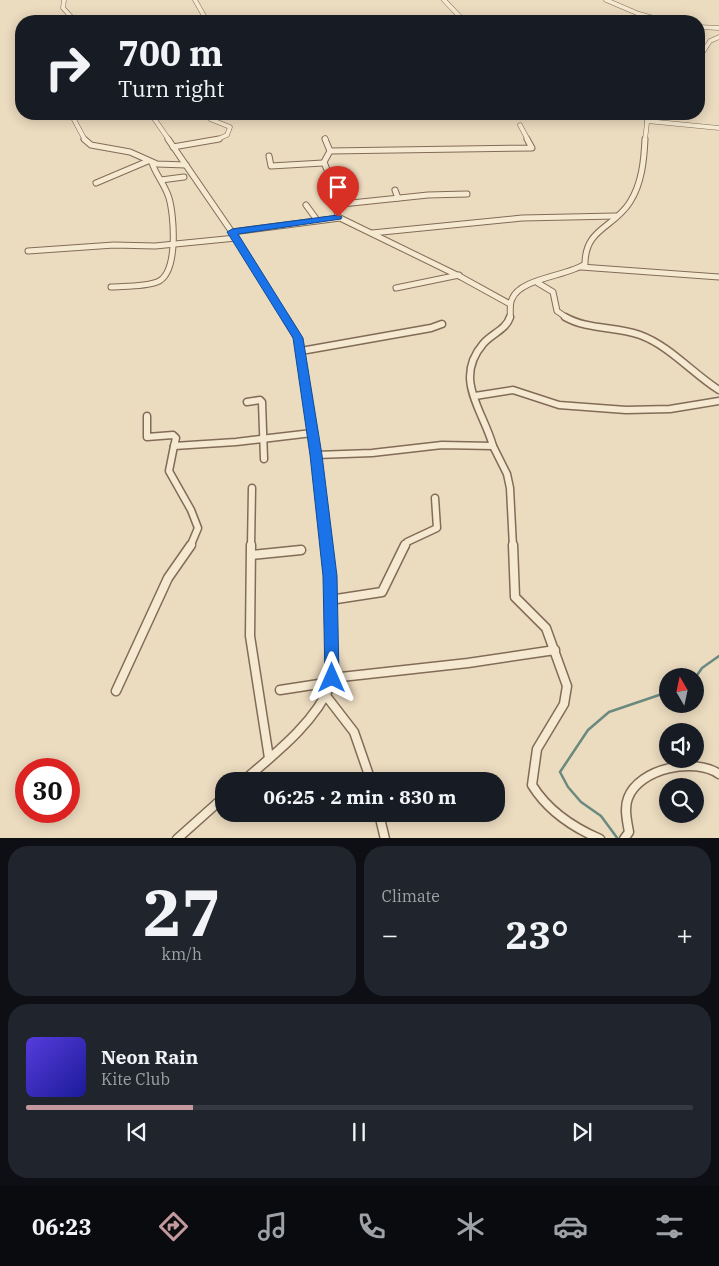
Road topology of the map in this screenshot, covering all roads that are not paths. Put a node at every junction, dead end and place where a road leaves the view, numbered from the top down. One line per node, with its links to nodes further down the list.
1 (64, 0): 5 (street)
2 (195, 0): 6 (street)
3 (444, 0): 7 (street)
4 (606, 0): 8 (street)
5 (69, 15)
6 (204, 15)
7 (458, 15)
8 (641, 15)
9 (705, 27): 10 (street)
10 (719, 28)
11 (719, 38): 12 (street)
12 (705, 49)
13 (74, 120): 23 (street)
14 (155, 120): 20 (street)
15 (211, 120): 20 (street)
16 (647, 121): 18 (street); 34 (street)
17 (520, 125): 21 (street)
18 (719, 128)
19 (325, 138): 21 (street)
20 (173, 147): 25 (street)
21 (330, 151): 24 (street)
22 (269, 156): 24 (street)
23 (150, 162): 25 (street); 27 (street); 28 (street)
24 (323, 163): 33 (street)
25 (186, 165): 37 (street)
26 (184, 177): 27 (street)
27 (161, 180): 40 (street)
28 (96, 183)
29 (395, 190): 31 (street)
30 (467, 194): 31 (street)
31 (398, 198): 33 (street)
32 (306, 206): 36 (street)
33 (336, 206): 35 (street)
34 (616, 216): 38 (street); 42 (street)
35 (338, 217): 36 (street); 38 (street)
36 (317, 220): 37 (street)
37 (232, 232): 39 (street)
38 (372, 233): 43 (street)
39 (236, 238): 40 (street); 50 (street)
40 (173, 243): 41 (street); 46 (street)
41 (28, 251)
42 (581, 267): 44 (street); 45 (street)
43 (458, 275): 47 (street); 48 (street)
44 (719, 277)
45 (538, 282): 48 (street); 51 (street)
46 (111, 287)
47 (396, 288)
48 (510, 304): 52 (street)
49 (442, 324): 50 (street)
50 (301, 351): 56 (street)
51 (719, 390)
52 (475, 396): 53 (street); 59 (street)
53 (719, 401)
54 (247, 402): 57 (street)
55 (147, 416): 58 (street)
56 (312, 433): 57 (street); 60 (street)
57 (262, 438): 58 (street); 61 (street)
58 (174, 446): 70 (street)
59 (492, 446): 60 (street); 67 (street)
60 (316, 455): 66 (street)
61 (264, 459)
62 (252, 488): 65 (street)
63 (435, 498): 66 (street)
64 (301, 550): 65 (street)
65 (252, 555): 72 (street)
66 (330, 600): 68 (street)
67 (555, 650): 68 (street); 80 (street)
68 (332, 680): 69 (street); 71 (street)
69 (280, 690)
70 (116, 691)
71 (327, 697): 72 (street); 74 (street)
72 (269, 758): 73 (street)
73 (253, 772)
74 (368, 772)
75 (719, 774): 81 (street)
76 (215, 805): 78 (street)
77 (381, 822): 79 (street)
78 (177, 838)
79 (385, 838)
80 (600, 838)
81 (624, 838)

